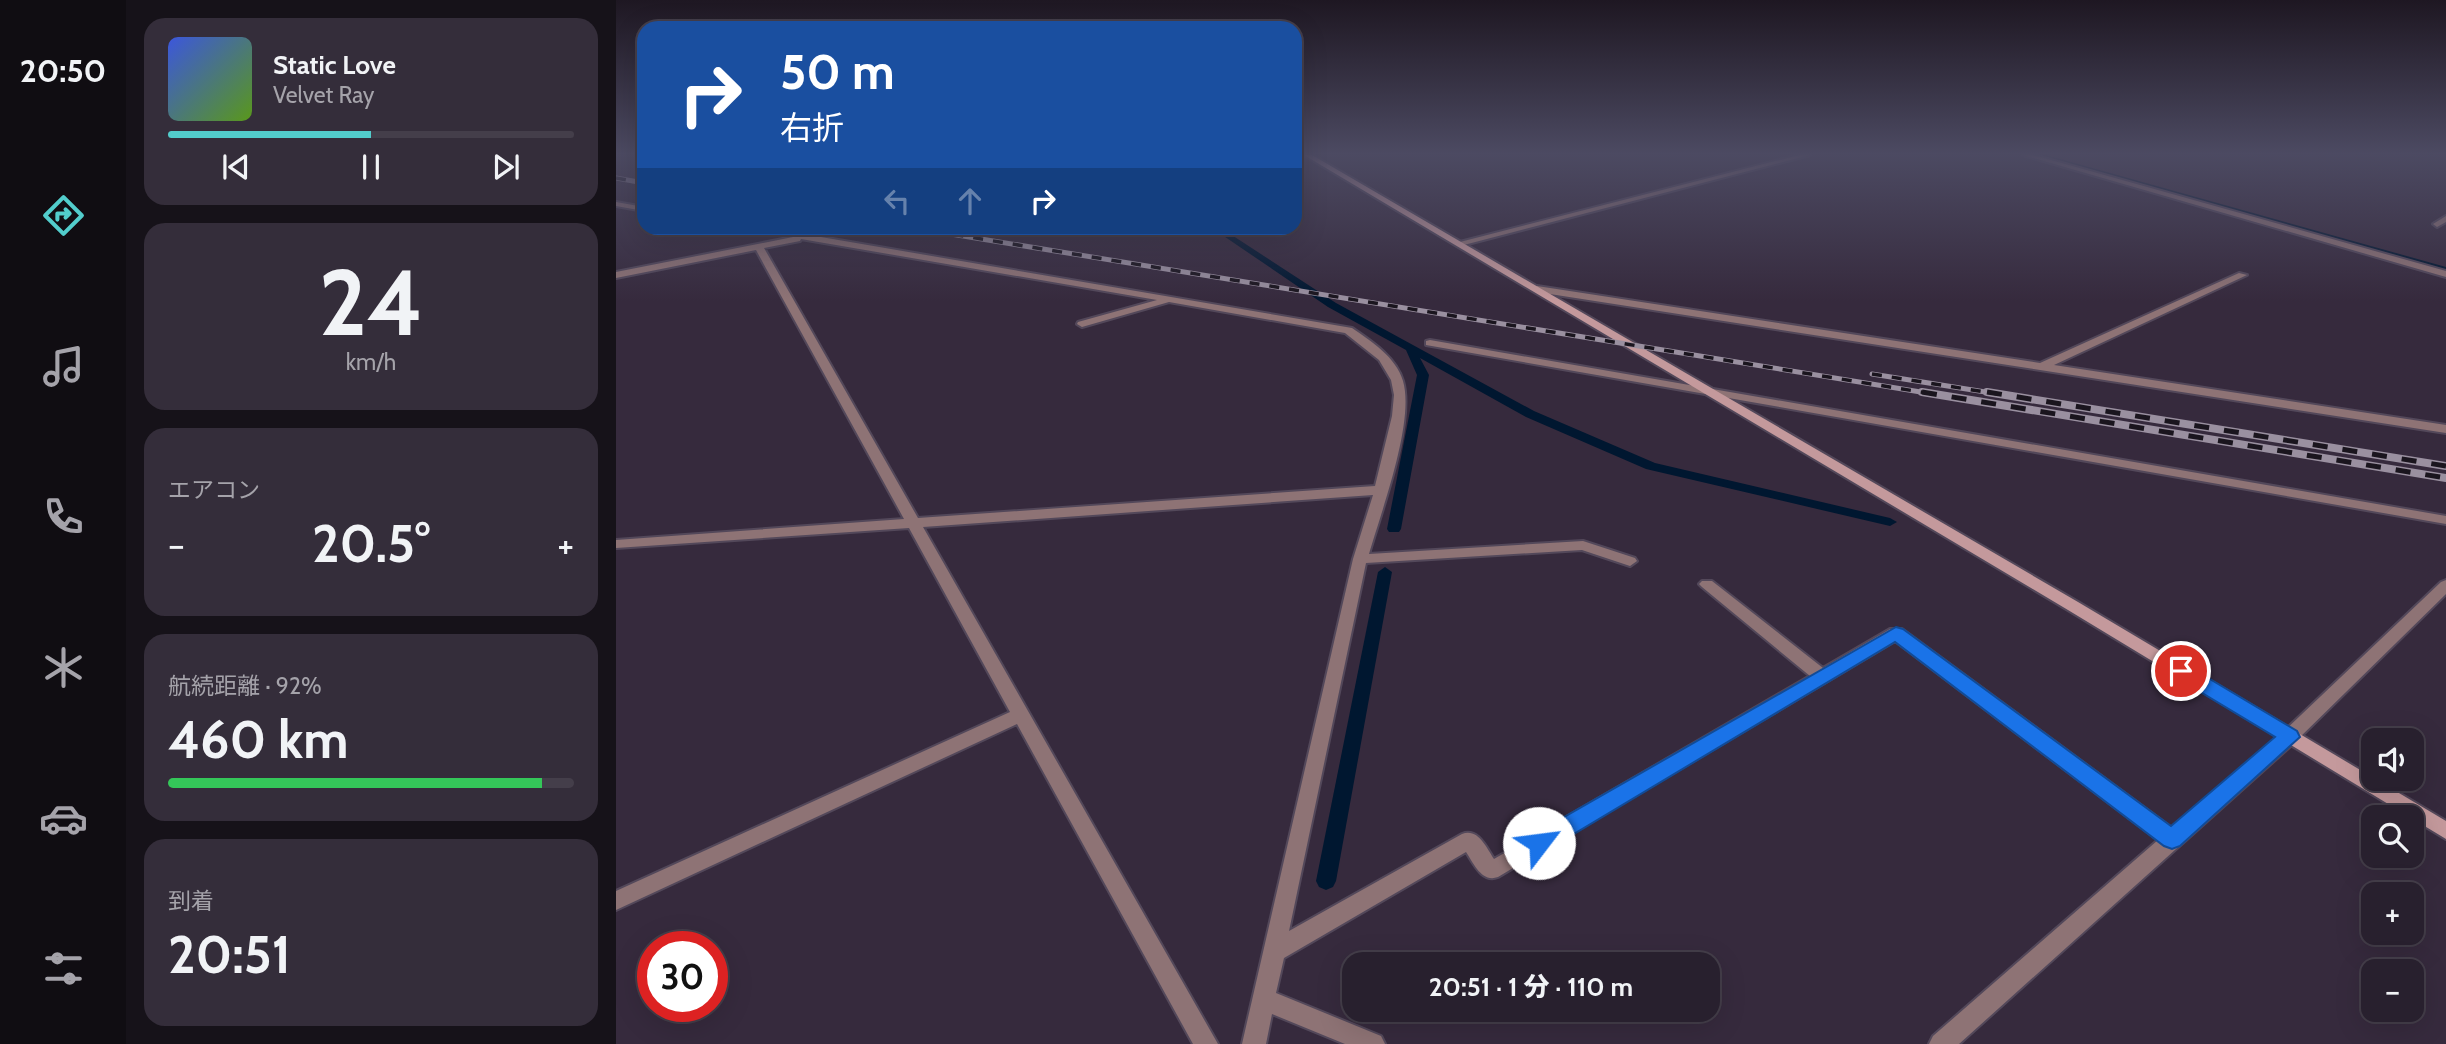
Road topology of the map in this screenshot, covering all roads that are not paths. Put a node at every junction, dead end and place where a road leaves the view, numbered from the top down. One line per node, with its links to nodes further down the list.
1 (616, 204): 5 (street)
2 (1392, 204): 9 (street)
3 (1611, 204): 9 (street)
4 (2199, 204): 11 (street)
5 (637, 208)
6 (800, 235): 8 (street)
7 (813, 235): 8 (street)
8 (807, 236): 10 (street); 15 (street)
9 (1460, 243): 14 (street)
10 (758, 246): 12 (street); 23 (street)
11 (2446, 274)
12 (616, 275)
13 (2242, 275): 18 (street)
14 (1537, 289): 18 (street); 19 (street)
15 (1170, 299): 16 (street); 21 (street)
16 (1082, 324)
17 (1430, 344): 19 (street)
18 (2043, 366): 20 (street)
19 (1708, 390): 22 (street); 31 (street)
20 (2446, 429)
21 (1381, 489): 23 (street); 25 (street)
22 (2446, 520)
23 (914, 522): 24 (street); 30 (street)
24 (616, 544)
25 (1360, 559): 26 (street); 35 (street)
26 (1630, 561)
27 (1707, 584): 29 (street)
28 (2446, 585): 31 (street)
29 (1822, 676): 33 (street); 35 (street)
30 (1022, 715): 34 (street); 37 (street)
31 (2289, 737): 32 (street); 33 (street)
32 (2446, 831)
33 (2172, 839): 40 (street)
34 (616, 901)
35 (1275, 951): 36 (street)
36 (1265, 1000): 38 (street); 39 (street)
37 (1206, 1044)
38 (1254, 1044)
39 (1373, 1044)
40 (1941, 1044)

